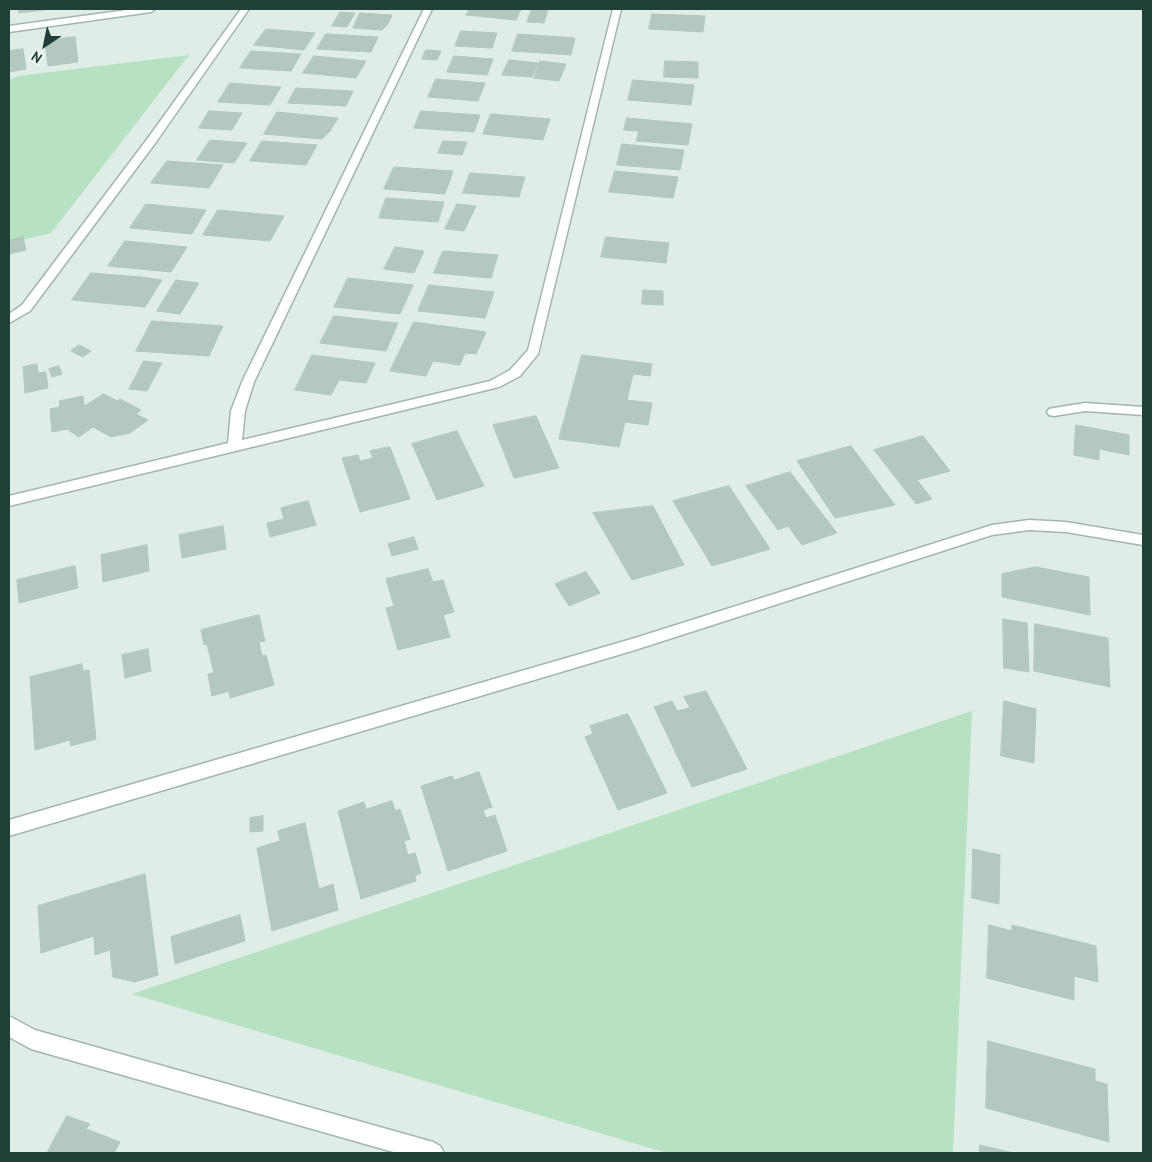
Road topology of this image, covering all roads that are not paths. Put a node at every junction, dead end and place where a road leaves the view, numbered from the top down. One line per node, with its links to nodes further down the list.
1 (151, 9): 5 (street)
2 (245, 9): 6 (street)
3 (428, 9): 9 (street)
4 (617, 9): 9 (street)
5 (9, 29)
6 (9, 319)
7 (1143, 411): 8 (street)
8 (1054, 412)
9 (235, 446): 10 (street)
10 (9, 501)
11 (1143, 540): 12 (street)
12 (9, 828)
13 (9, 1026): 14 (street)
14 (433, 1153)

